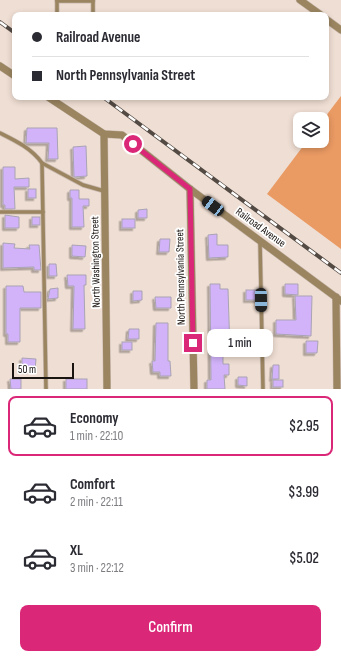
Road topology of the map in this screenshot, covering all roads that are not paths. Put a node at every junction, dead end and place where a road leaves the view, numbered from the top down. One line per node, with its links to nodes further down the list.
1 (57, 0): 2 (lane); 4 (lane)
2 (93, 0): 5 (lane)
3 (300, 0): 6 (street)
4 (57, 12)
5 (93, 12)
6 (317, 12)
7 (329, 21): 8 (street)
8 (341, 30)
9 (0, 66): 10 (street)
10 (12, 74)
11 (53, 100): 13 (street, Railroad Avenue)
12 (0, 133): 14 (lane)
13 (104, 134): 15 (street, Railroad Avenue); 16 (street, North Washington Street)
14 (42, 163): 16 (lane); 18 (lane)
15 (190, 189): 19 (street, Railroad Avenue); 23 (street, North Pennsylvania Street)
16 (105, 191): 22 (street, North Washington Street)
17 (0, 212): 18 (lane)
18 (43, 212): 21 (lane)
19 (260, 241): 20 (street, Railroad Avenue); 24 (lane)
20 (339, 299): 25 (street)
21 (46, 389)
22 (108, 389)
23 (194, 389)
24 (263, 389)
25 (337, 389)

